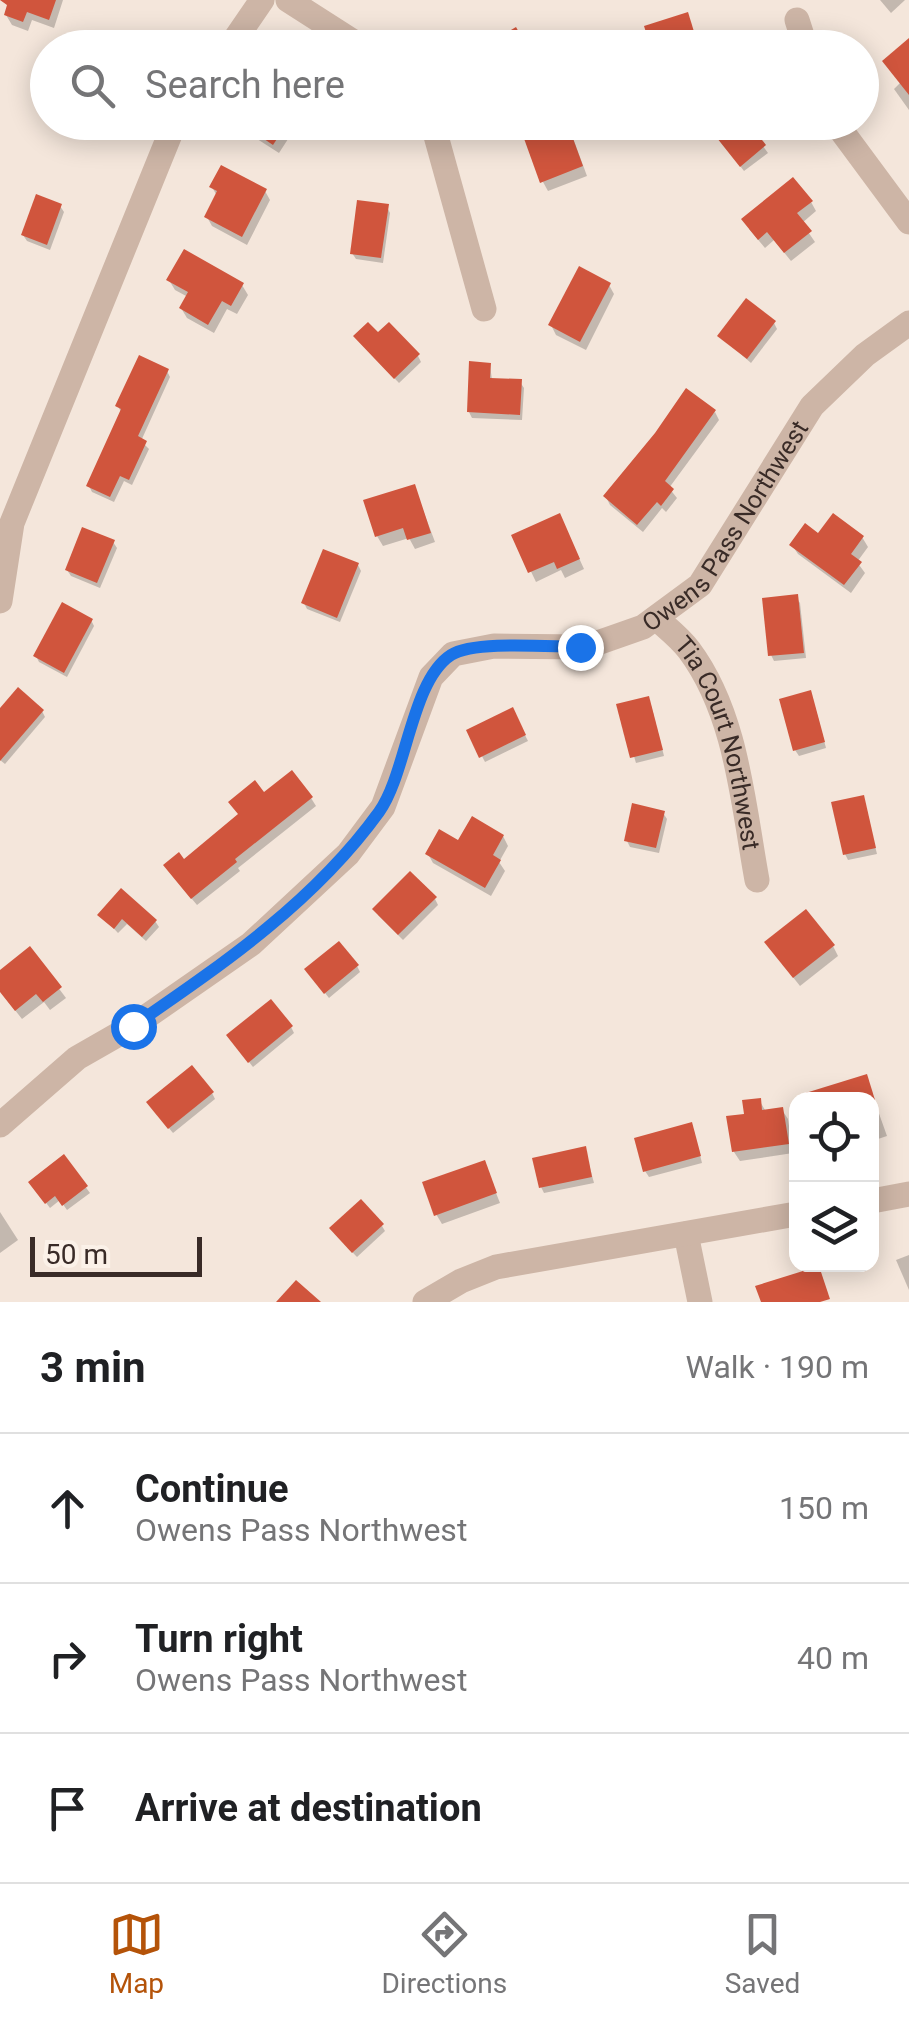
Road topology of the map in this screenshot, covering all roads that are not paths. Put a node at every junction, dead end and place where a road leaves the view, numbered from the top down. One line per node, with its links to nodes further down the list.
1 (262, 0): 4 (street)
2 (288, 0): 5 (street)
3 (798, 20): 6 (street)
4 (241, 30)
5 (334, 30)
6 (801, 30)
7 (168, 140): 13 (street)
8 (437, 140): 11 (street)
9 (848, 140): 10 (street)
10 (909, 222)
11 (484, 309)
12 (909, 323): 15 (street, Owens Pass Northwest)
13 (6, 522): 14 (street)
14 (0, 602)
15 (656, 618): 16 (street, Tia Court Northwest); 17 (street, Owens Pass Northwest)
16 (757, 880)
17 (0, 1126)
18 (909, 1194): 19 (street)
19 (879, 1199)
20 (789, 1215): 21 (street)
21 (686, 1234): 22 (street); 23 (street)
22 (425, 1302)
23 (700, 1302)

